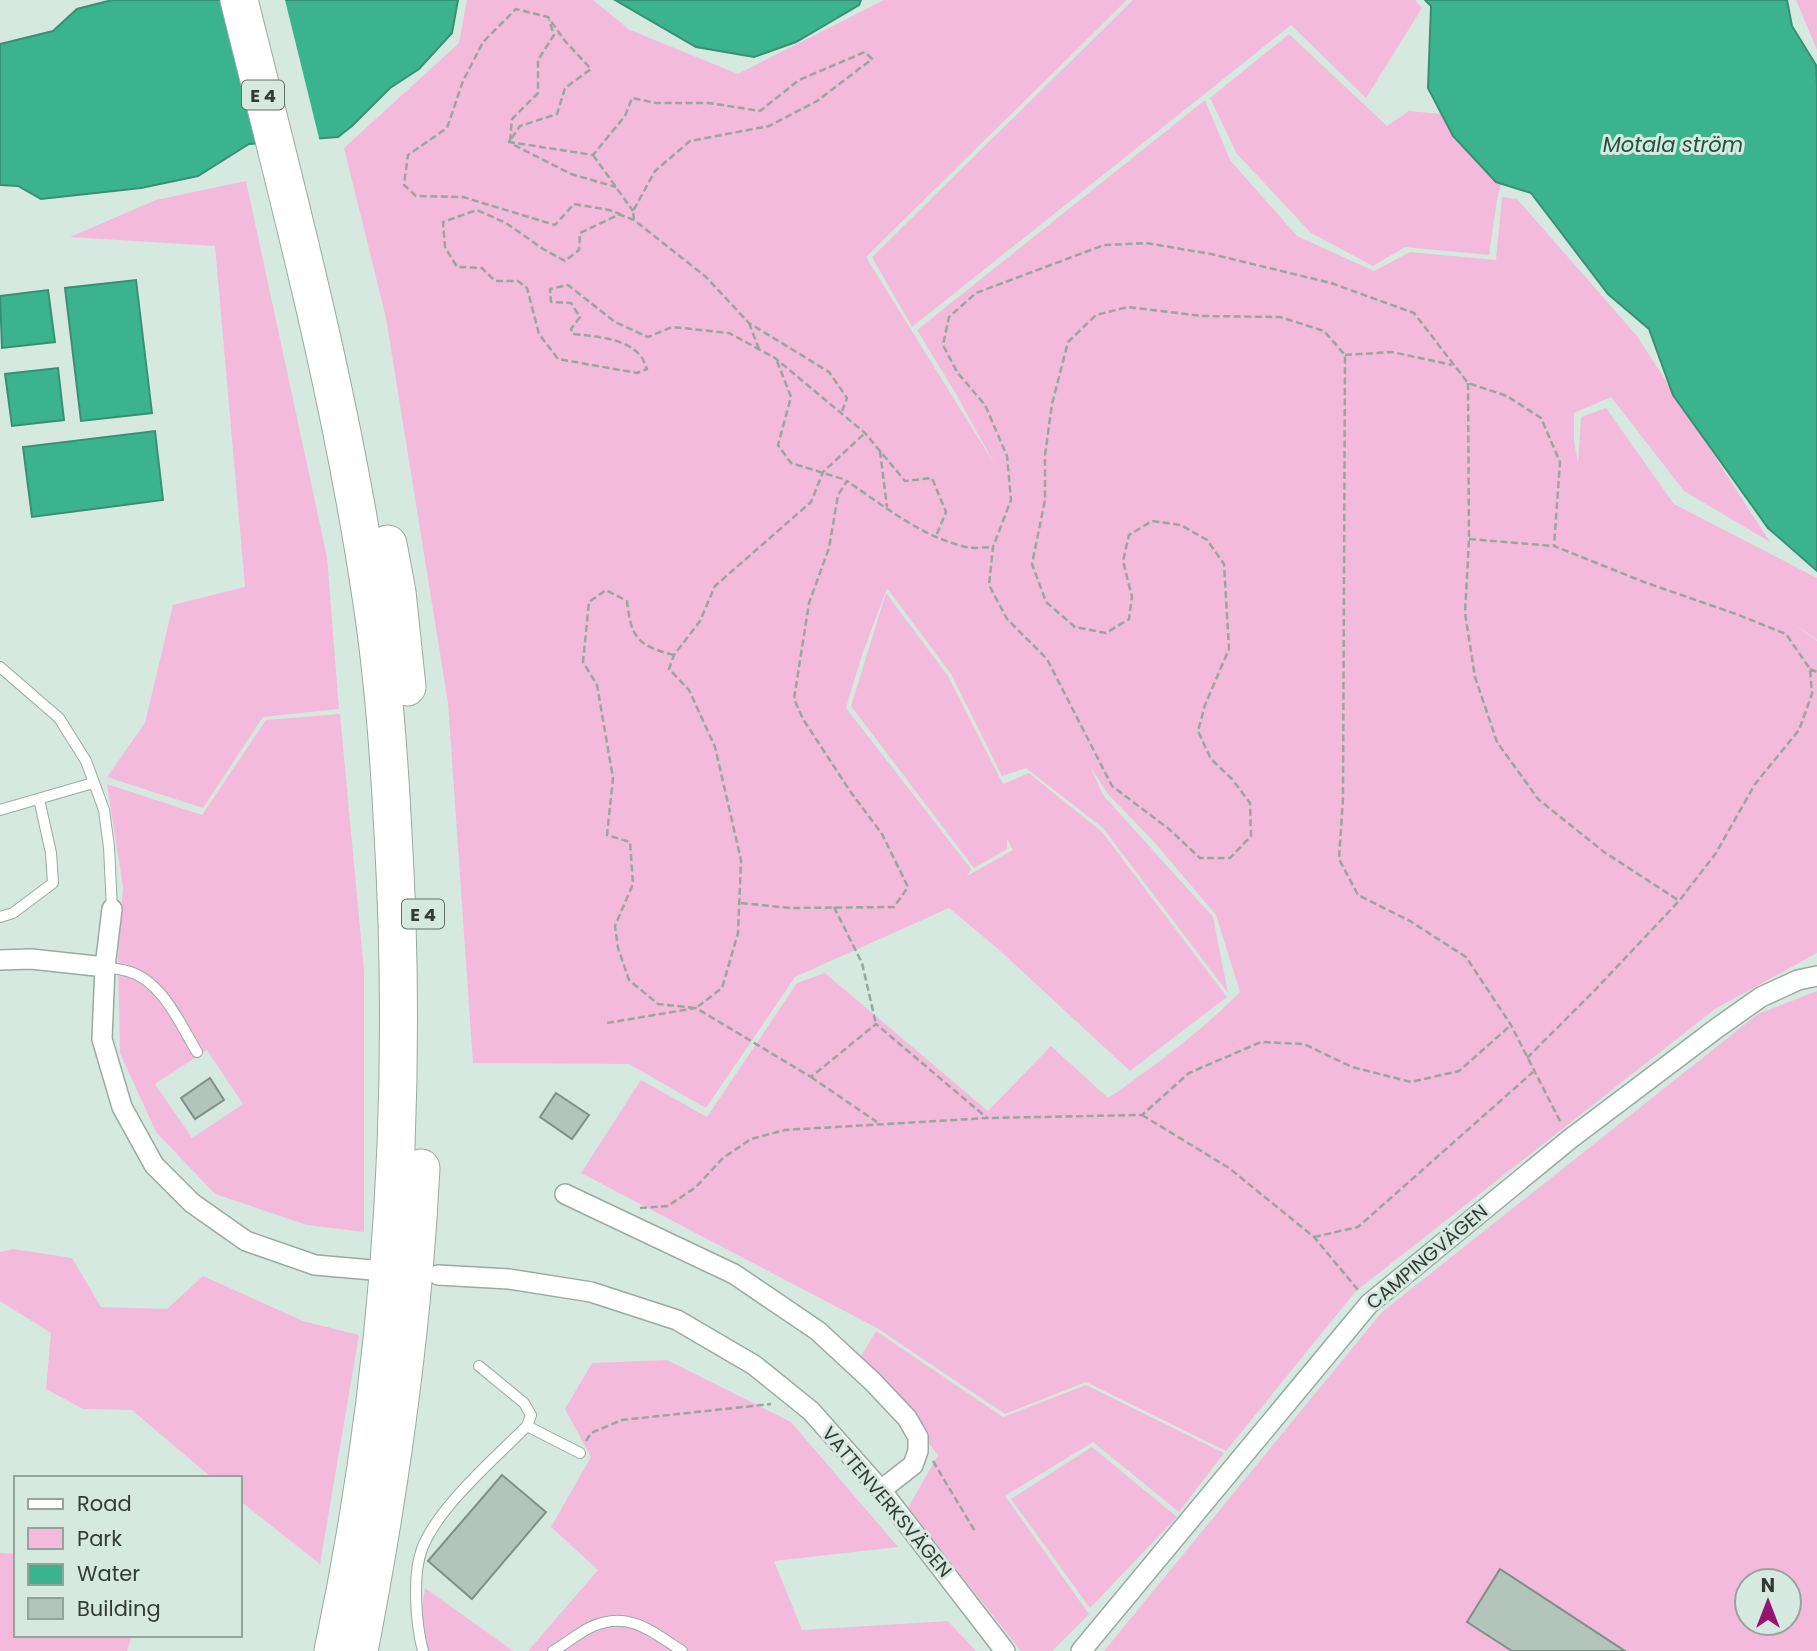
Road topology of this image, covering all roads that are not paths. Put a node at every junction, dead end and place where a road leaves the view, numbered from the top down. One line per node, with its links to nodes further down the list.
1 (239, 0): 3 (highway, E 4)
2 (265, 0): 3 (highway, E 4)
3 (298, 187): 21 (highway, E 4); 22 (highway, E 4)
4 (0, 667): 5 (lane)
5 (93, 783): 6 (lane); 8 (lane)
6 (39, 799): 7 (lane); 9 (lane)
7 (0, 810)
8 (112, 909): 11 (street)
9 (0, 917)
10 (0, 960): 11 (street)
11 (105, 967): 13 (lane); 15 (street)
12 (1817, 976): 27 (street, CAMPINGVÄGEN)
13 (197, 1052)
14 (565, 1194): 20 (street)
15 (372, 1270)
16 (438, 1275): 20 (street, VATTENVERKSVÄGEN)
17 (479, 1367): 18 (lane)
18 (527, 1426): 19 (lane); 23 (lane)
19 (580, 1453)
20 (881, 1490): 26 (street, VATTENVERKSVÄGEN)
21 (333, 1651)
22 (359, 1651)
23 (423, 1651)
24 (553, 1651): 25 (lane)
25 (682, 1651)
26 (1005, 1651)
27 (1081, 1651)

